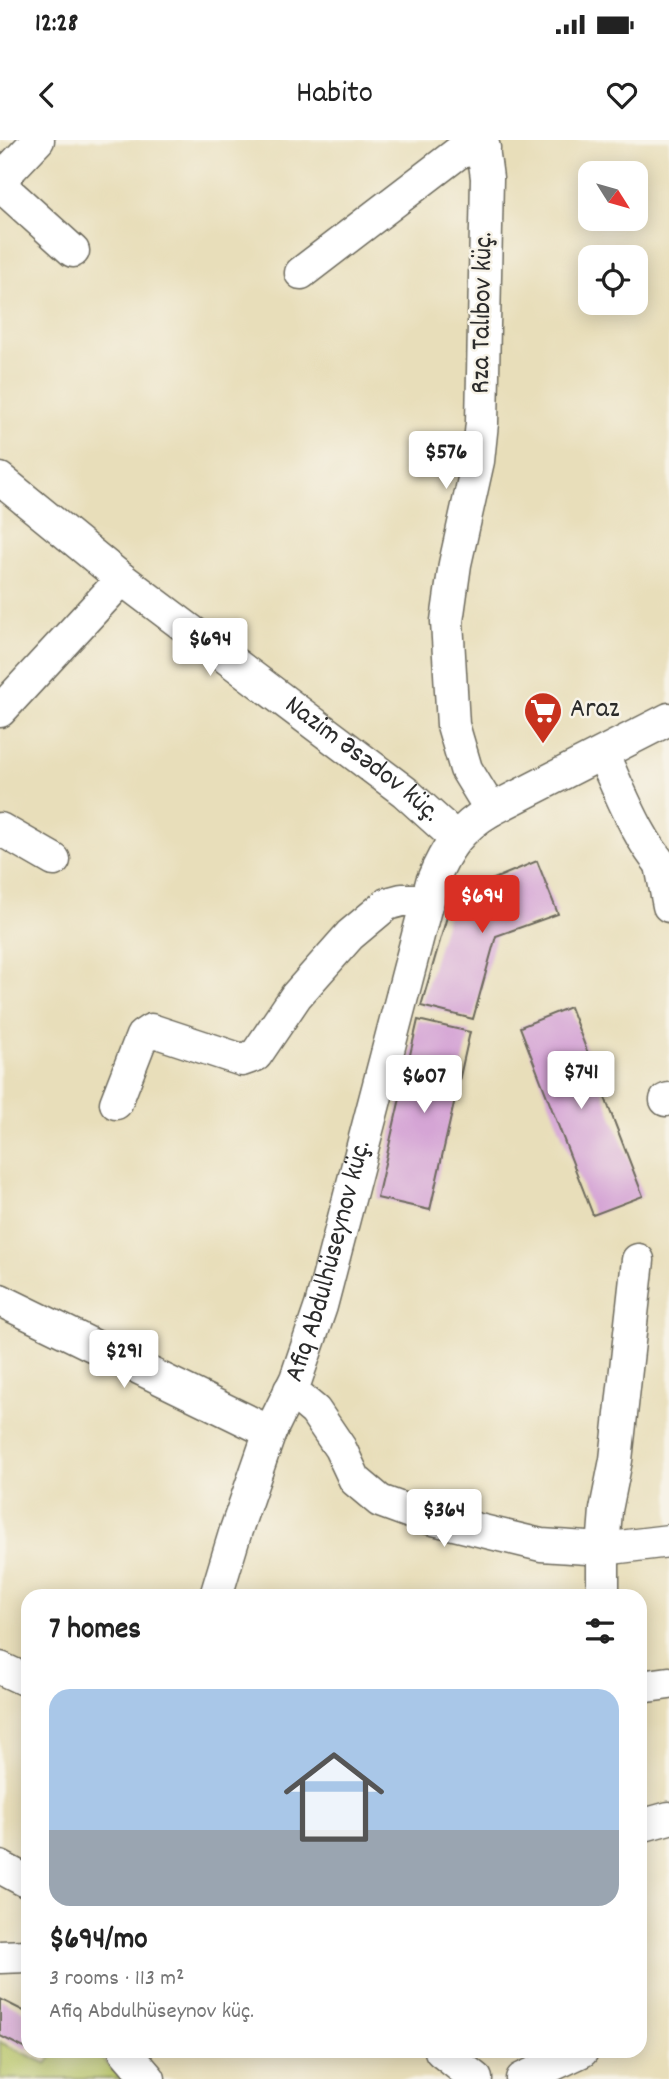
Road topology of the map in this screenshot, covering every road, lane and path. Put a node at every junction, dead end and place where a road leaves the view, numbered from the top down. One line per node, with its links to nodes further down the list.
1 (37, 140): 3 (street)
2 (483, 144): 5 (street); 11 (street, Rza Talıbov küç.)
3 (0, 183): 4 (street)
4 (74, 251)
5 (301, 274)
6 (0, 479): 7 (street, Nazim Əsədov küç.)
7 (122, 579): 8 (street); 13 (street, Nazim Əsədov küç.)
8 (0, 711)
9 (669, 719): 10 (street, Afiq Abdulhüseynov küç.)
10 (603, 755): 11 (street, Afiq Abdulhüseynov küç.); 15 (street)
11 (491, 810): 13 (street, Afiq Abdulhüseynov küç.)
12 (0, 829): 14 (street)
13 (456, 838): 16 (street, Afiq Abdulhüseynov küç.)
14 (54, 860)
15 (665, 868): 17 (street)
16 (428, 900): 18 (street); 21 (street, Afiq Abdulhüseynov küç.)
17 (669, 906)
18 (117, 1103)
19 (638, 1260): 24 (street)
20 (0, 1300): 22 (street)
21 (290, 1390): 22 (street, Afiq Abdulhüseynov küç.); 24 (street)
22 (270, 1432): 25 (street, Afiq Abdulhüseynov küç.)
23 (669, 1541): 24 (street)
24 (603, 1549): 26 (street)
25 (218, 1589)
26 (603, 1589)
27 (0, 1668): 28 (street)
28 (21, 1678)
29 (669, 1683): 30 (street)
30 (647, 1685)
31 (669, 1818): 32 (street)
32 (647, 1824)
33 (0, 1867): 34 (street)
34 (21, 1878)
35 (21, 1956): 36 (street)
36 (0, 1957)
37 (131, 2058): 40 (street)
38 (450, 2058): 41 (street)
39 (567, 2058): 42 (street)
40 (149, 2079)
41 (476, 2079)
42 (522, 2079)

